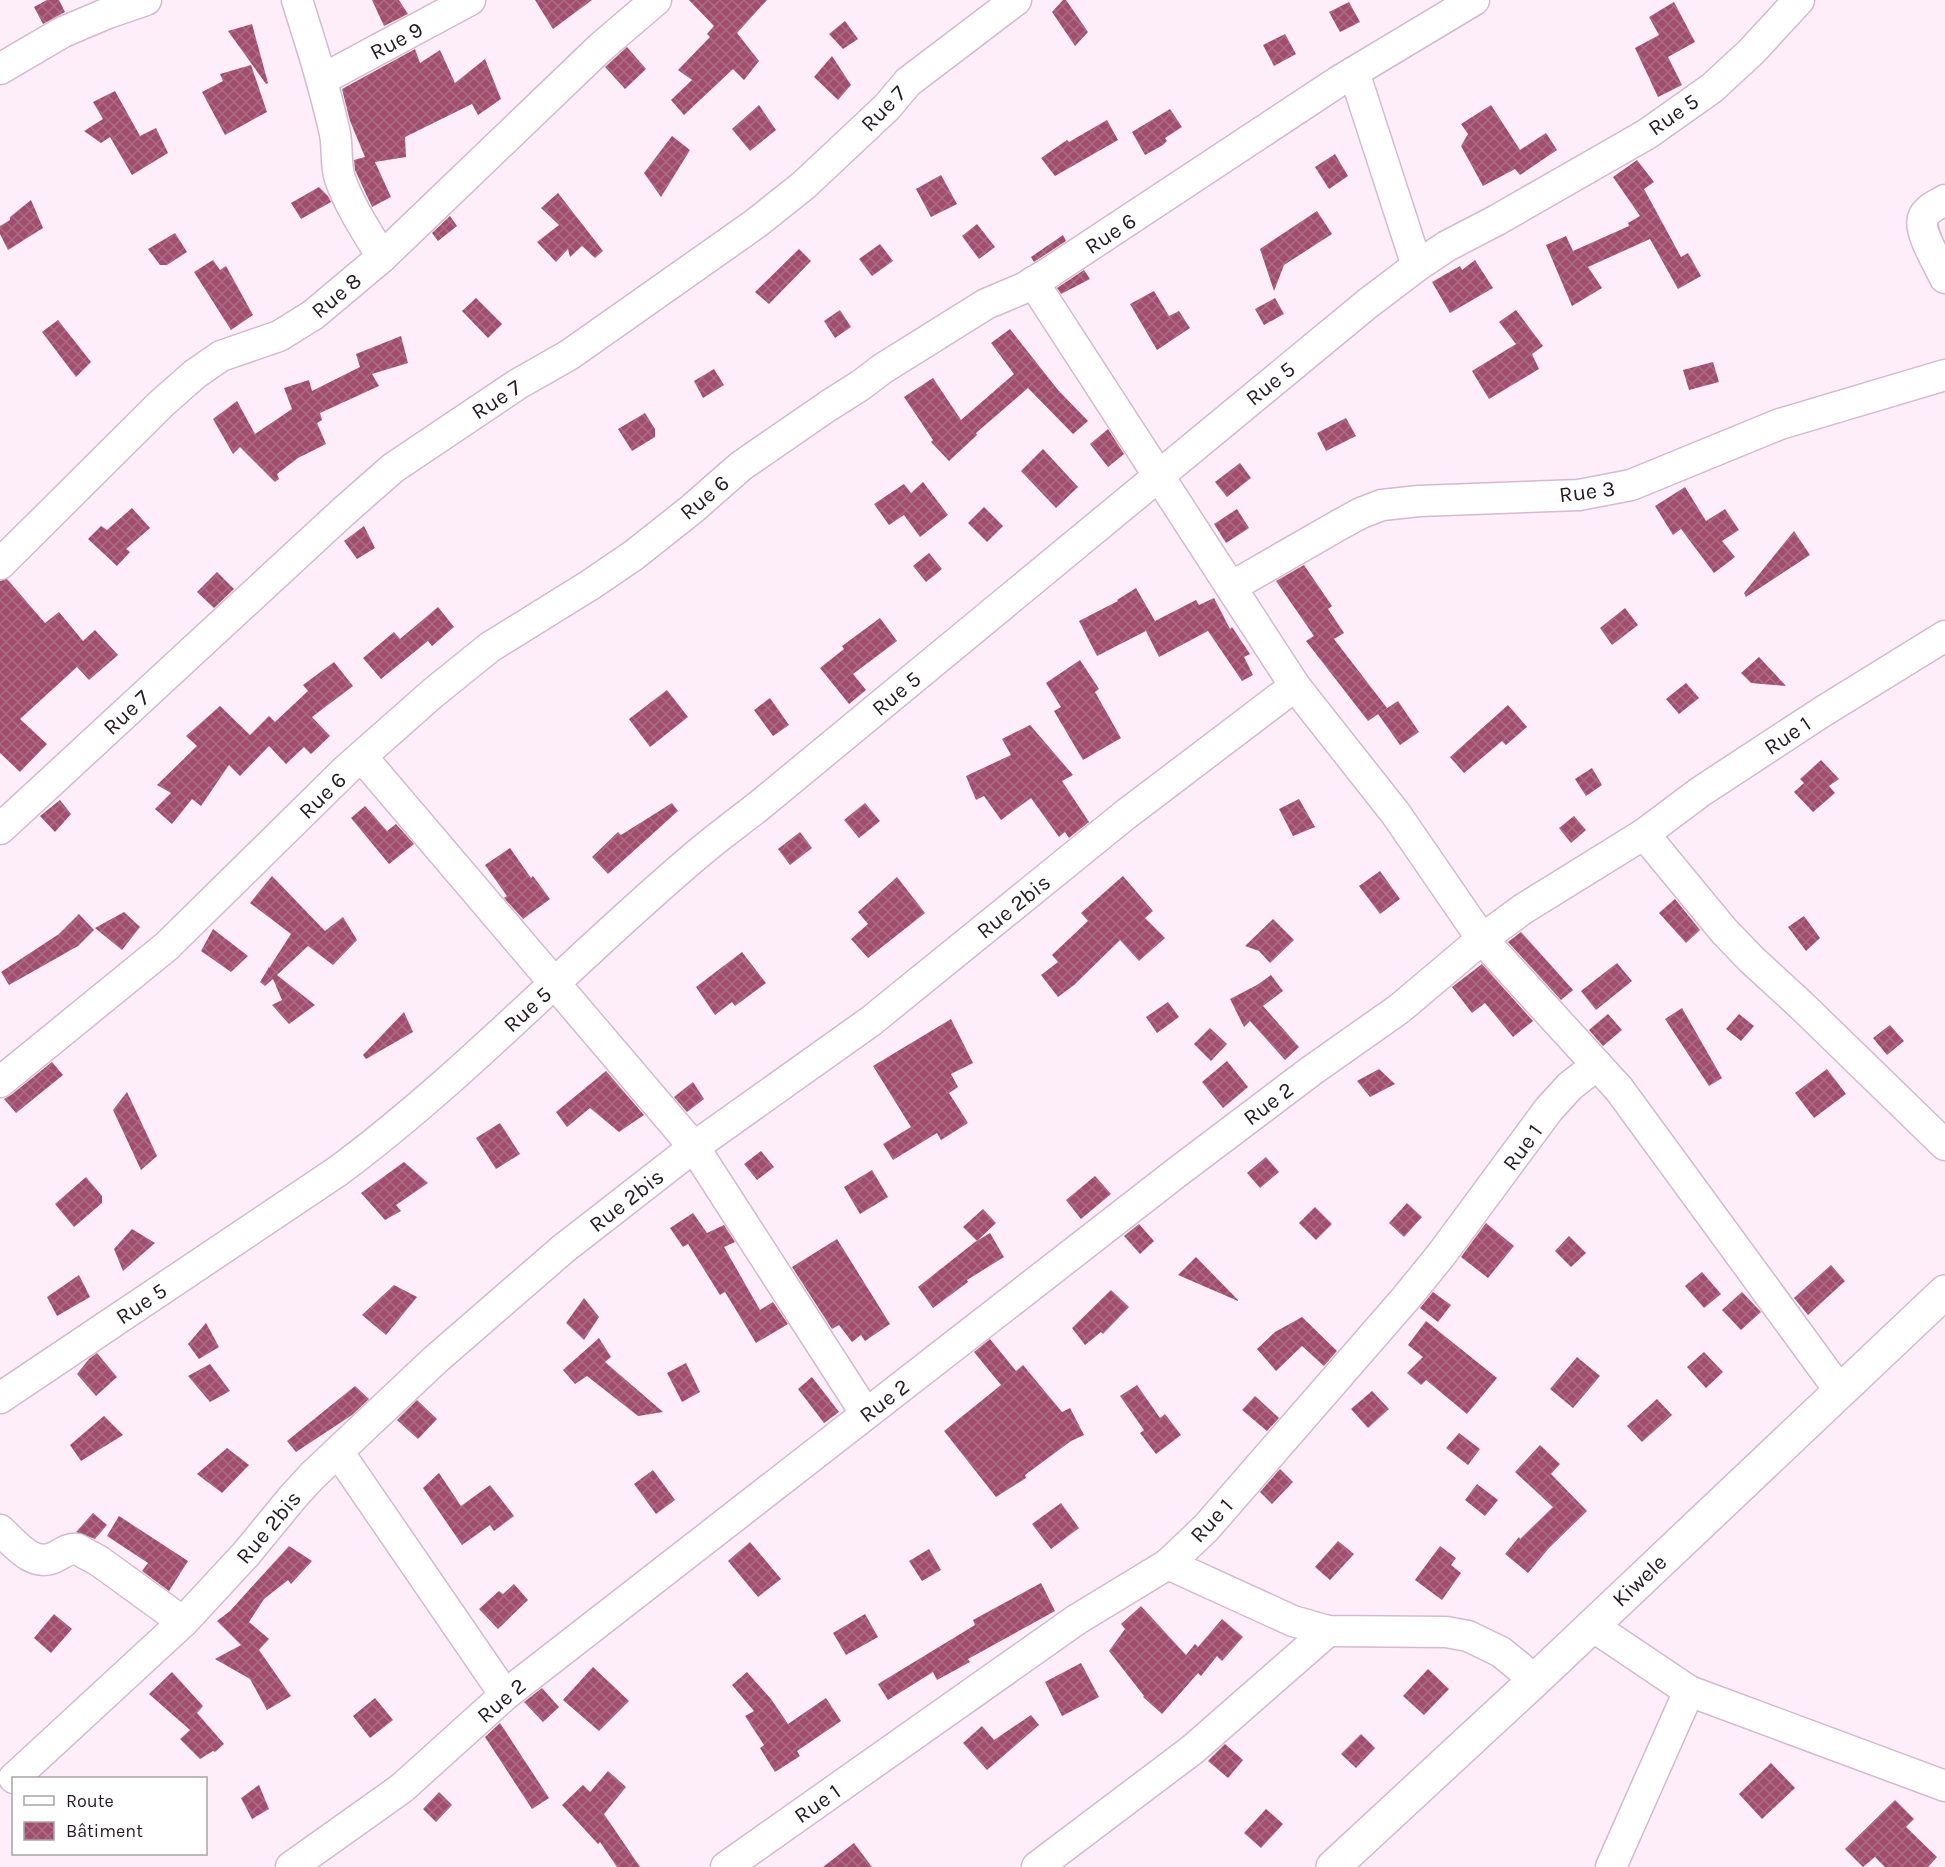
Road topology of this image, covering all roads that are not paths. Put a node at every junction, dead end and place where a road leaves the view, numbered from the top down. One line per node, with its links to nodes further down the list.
1 (146, 0): 8 (street)
2 (297, 0): 10 (street)
3 (470, 0): 10 (street, Rue 9)
4 (656, 0): 12 (street, Rue 8)
5 (1016, 0): 23 (street, Rue 7)
6 (1474, 0): 9 (street, Rue 6)
7 (1799, 0): 13 (street, Rue 5)
8 (0, 69)
9 (1354, 72): 13 (street); 15 (street, Rue 6)
10 (322, 79): 12 (street)
11 (1945, 200): 14 (street)
12 (382, 257): 18 (street, Rue 8)
13 (1418, 266): 17 (street, Rue 5)
14 (1945, 278)
15 (1034, 282): 17 (street); 22 (street, Rue 6)
16 (1945, 375): 19 (street, Rue 3)
17 (1158, 475): 19 (street); 26 (street, Rue 5)
18 (0, 564)
19 (1231, 587): 21 (street)
20 (1945, 636): 24 (street, Rue 1)
21 (1295, 686): 25 (street); 30 (street, Rue 2bis)
22 (362, 757): 26 (street); 28 (street, Rue 6)
23 (0, 829)
24 (1644, 834): 25 (street, Rue 1); 29 (street)
25 (1482, 939): 27 (street); 34 (street, Rue 2)
26 (555, 983): 30 (street); 33 (street, Rue 5)
27 (1597, 1065): 32 (street); 37 (street, Rue 1)
28 (0, 1082)
29 (1945, 1145)
30 (694, 1147): 34 (street); 35 (street, Rue 2bis)
31 (1942, 1301): 32 (street, Kiwele)
32 (1840, 1391): 39 (street, Kiwele)
33 (0, 1398)
34 (866, 1414): 43 (street, Rue 2)
35 (339, 1453): 38 (street, Rue 2bis); 43 (street)
36 (0, 1530): 38 (street)
37 (1168, 1564): 40 (street); 49 (street, Rue 1)
38 (183, 1622): 44 (street, Rue 2bis)
39 (1591, 1625): 41 (street, Kiwele); 42 (street)
40 (1328, 1631): 41 (street); 50 (street)
41 (1535, 1680): 51 (street, Kiwele)
42 (1689, 1691): 46 (street); 52 (street)
43 (505, 1695): 48 (street, Rue 2)
44 (16, 1777)
45 (12, 1781): 47 (street, Rue 2bis)
46 (1945, 1786)
47 (0, 1792)
48 (291, 1867)
49 (726, 1867)
50 (1037, 1867)
51 (1333, 1867)
52 (1611, 1867)

